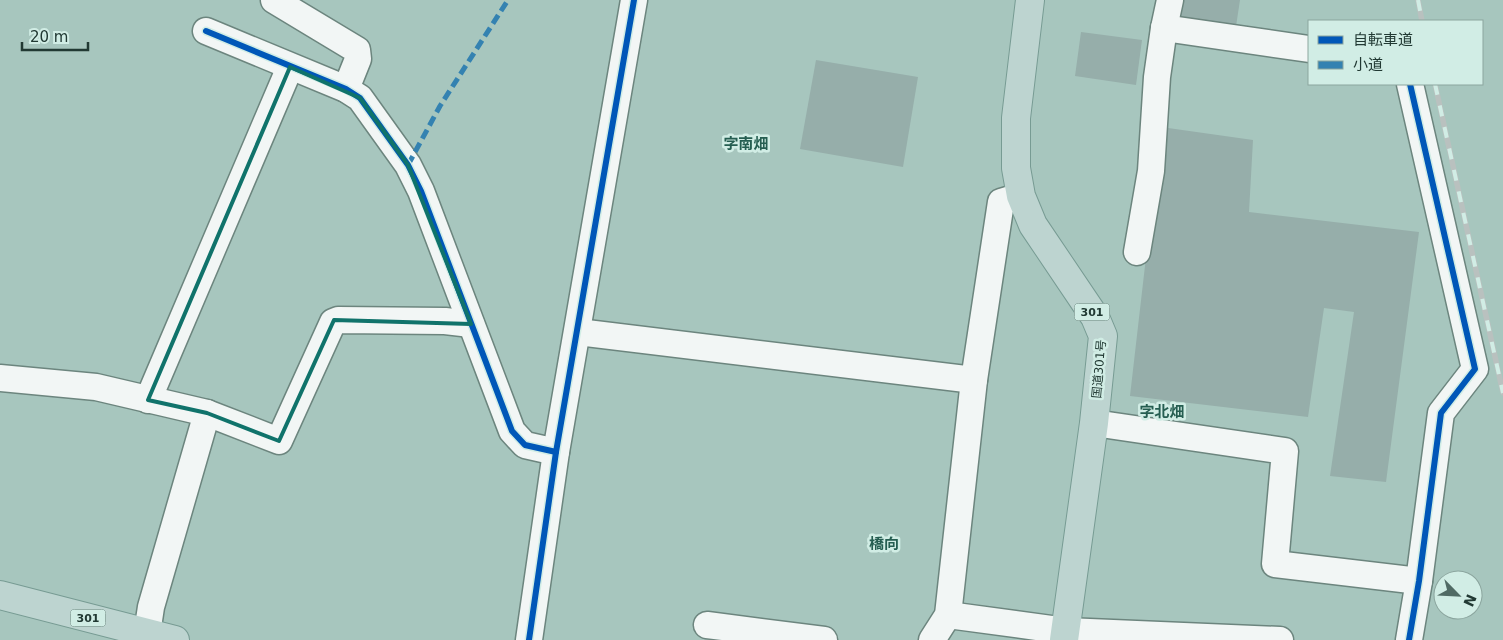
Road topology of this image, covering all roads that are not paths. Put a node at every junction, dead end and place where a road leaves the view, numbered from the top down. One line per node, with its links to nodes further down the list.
1 (274, 0): 10 (street)
2 (634, 0): 14 (street)
3 (1030, 0): 11 (highway, 国道301号 / 301)
4 (1170, 0): 5 (street)
5 (1164, 28): 7 (street); 12 (street)
6 (206, 31): 8 (street)
7 (1308, 48)
8 (290, 67): 10 (street); 17 (street)
9 (1410, 85): 21 (street)
10 (346, 89): 13 (street)
11 (1021, 196): 16 (street); 19 (highway, 国道301号 / 301)
12 (1137, 252)
13 (471, 324): 18 (street); 20 (street)
14 (578, 332): 16 (street); 20 (street)
15 (0, 378): 17 (street)
16 (974, 380): 23 (street)
17 (148, 400): 18 (street)
18 (207, 413): 26 (street)
19 (1094, 423): 21 (street); 25 (highway, 国道301号 / 301)
20 (556, 452): 28 (street)
21 (1419, 581): 32 (street)
22 (0, 595): 26 (highway, 301)
23 (948, 615): 25 (street); 30 (street)
24 (707, 625): 29 (street)
25 (1065, 635): 31 (street)
26 (147, 636): 27 (highway, 301)
27 (175, 640)
28 (529, 640)
29 (824, 640)
30 (932, 640)
31 (1280, 640)
32 (1409, 640)

